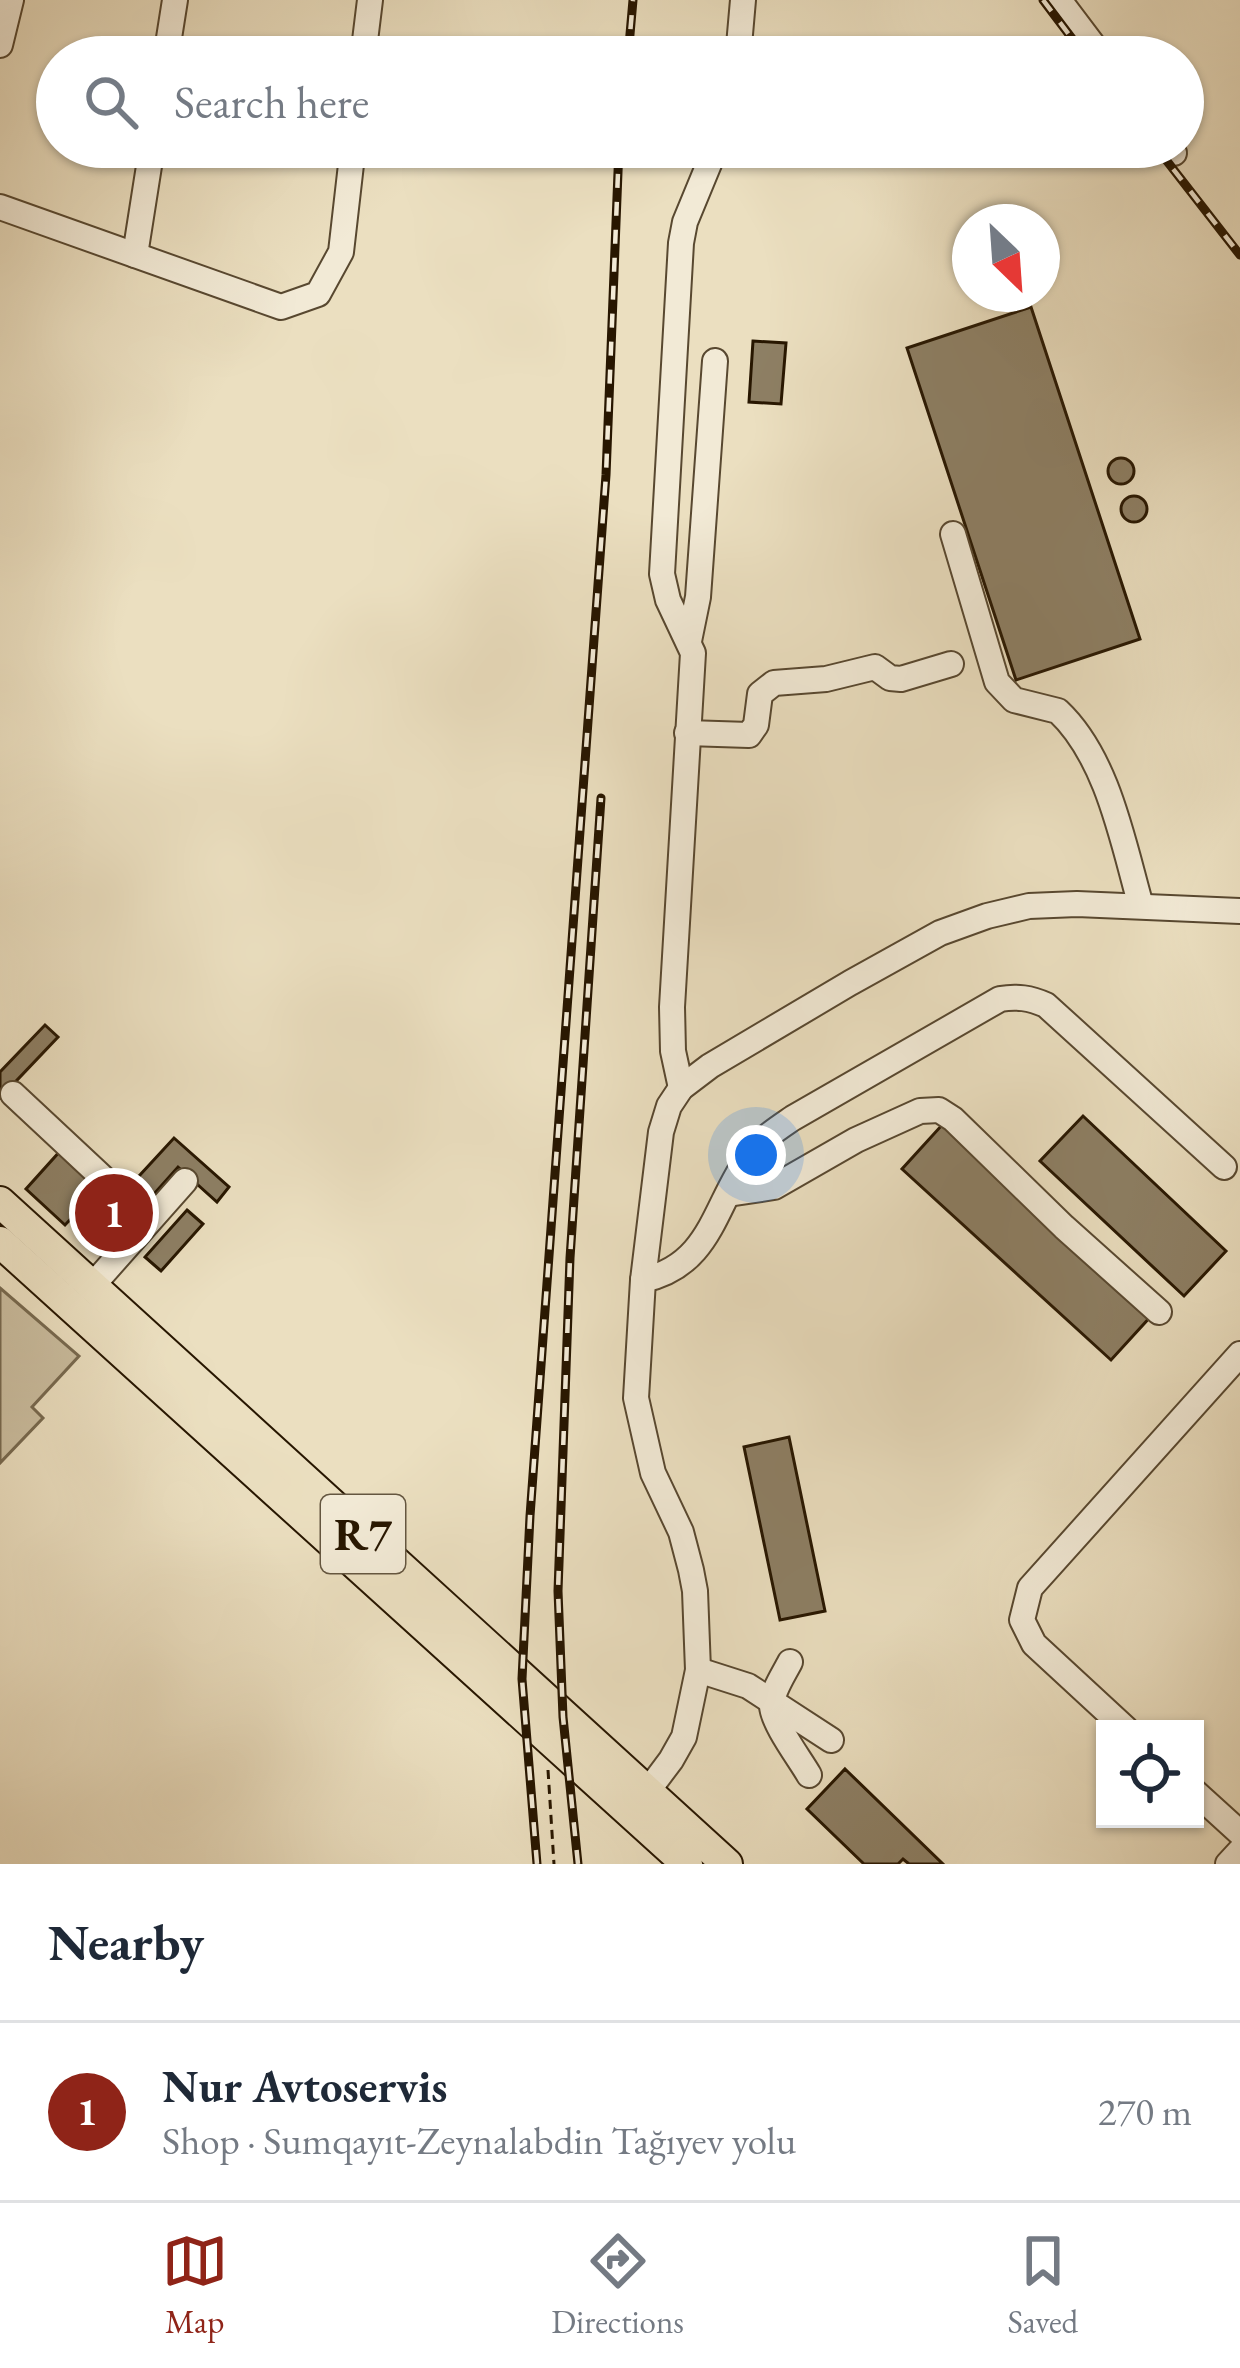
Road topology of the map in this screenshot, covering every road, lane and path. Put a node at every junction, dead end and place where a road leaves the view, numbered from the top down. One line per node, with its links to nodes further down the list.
1 (11, 0): 10 (street)
2 (176, 0): 6 (street)
3 (370, 0): 7 (street)
4 (743, 0): 8 (street)
5 (1059, 0): 9 (street)
6 (170, 36)
7 (366, 36)
8 (740, 36)
9 (1086, 36)
10 (0, 45)
11 (149, 168): 15 (street)
12 (351, 168): 15 (street)
13 (707, 168): 18 (street)
14 (0, 207): 15 (street)
15 (135, 255)
16 (715, 361): 18 (street)
17 (953, 534): 21 (street)
18 (689, 641): 20 (street)
19 (951, 664): 20 (street)
20 (687, 733): 23 (street)
21 (1141, 906): 22 (street); 23 (street)
22 (1240, 911)
23 (681, 1088): 31 (street)
24 (13, 1094): 29 (street)
25 (1224, 1167): 27 (street)
26 (185, 1181): 29 (street)
27 (728, 1194): 31 (street); 33 (street)
28 (0, 1202): 32 (main road, R7)
29 (149, 1222): 32 (street)
30 (0, 1242): 39 (main road, R7)
31 (643, 1280): 36 (street)
32 (92, 1286): 42 (main road, R7)
33 (1159, 1312)
34 (1240, 1354): 38 (street)
35 (790, 1661): 37 (street)
36 (698, 1670): 37 (street); 42 (street)
37 (772, 1699): 40 (street); 41 (street)
38 (1116, 1720)
39 (548, 1738): 46 (path); 47 (main road, R7)
40 (831, 1740)
41 (809, 1775)
42 (647, 1792): 48 (main road, R7)
43 (1204, 1800): 44 (street)
44 (1240, 1833)
45 (1240, 1851): 49 (street)
46 (554, 1864)
47 (687, 1864)
48 (727, 1864)
49 (1228, 1864)

